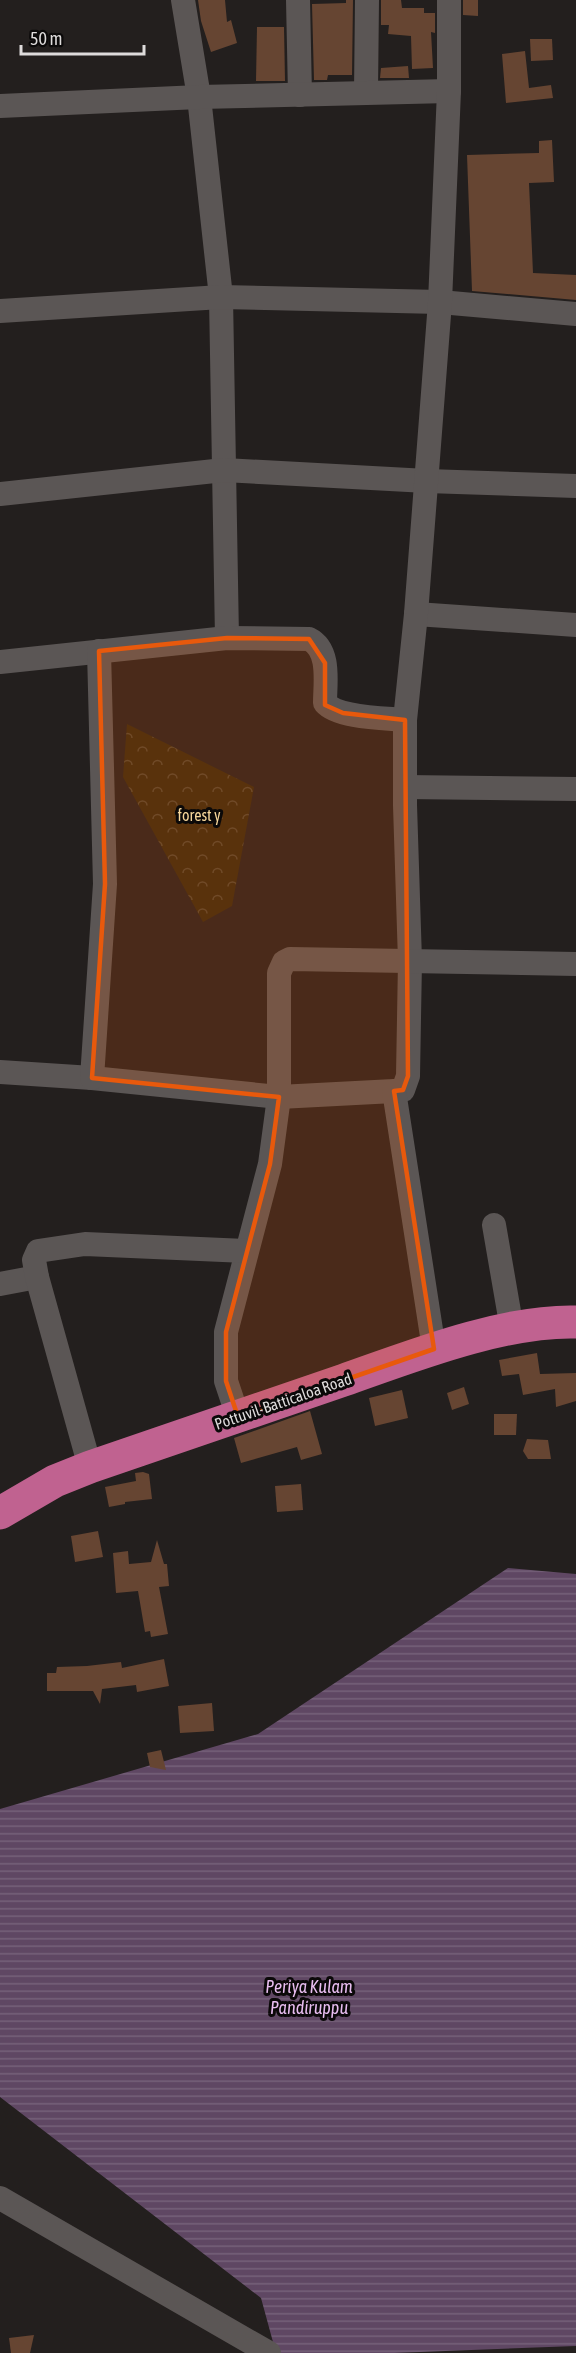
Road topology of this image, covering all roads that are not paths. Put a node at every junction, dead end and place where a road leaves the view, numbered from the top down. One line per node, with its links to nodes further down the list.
1 (183, 0): 8 (street)
2 (298, 0): 7 (street)
3 (367, 0): 6 (street)
4 (449, 0): 5 (street)
5 (449, 91): 6 (street); 11 (street)
6 (366, 92): 7 (street)
7 (300, 95): 8 (street)
8 (199, 98): 9 (street); 10 (street)
9 (0, 106)
10 (221, 297): 11 (street); 12 (street); 14 (street)
11 (440, 302): 13 (street); 15 (street)
12 (0, 311)
13 (576, 314)
14 (224, 470): 15 (street); 17 (street); 20 (street)
15 (427, 481): 16 (street); 18 (street)
16 (576, 486)
17 (0, 495)
18 (416, 614): 19 (street); 23 (street)
19 (576, 625)
20 (227, 638): 21 (street); 23 (street)
21 (99, 651): 22 (street); 29 (street)
22 (0, 662)
23 (405, 720): 24 (street)
24 (405, 787): 25 (street); 26 (street)
25 (576, 789)
26 (410, 960): 27 (street); 30 (street); 31 (street)
27 (576, 964)
28 (0, 1072): 29 (street)
29 (92, 1078): 31 (street)
30 (394, 1091): 31 (street); 38 (street)
31 (279, 1097): 33 (street)
32 (494, 1225): 37 (street)
33 (246, 1251): 34 (street); 39 (street)
34 (37, 1277): 35 (street); 40 (street)
35 (0, 1284)
36 (576, 1322): 37 (highway, Pottuvil-Batticaloa Road)
37 (512, 1329): 38 (highway, Pottuvil-Batticaloa Road)
38 (434, 1349): 39 (highway, Pottuvil-Batticaloa Road)
39 (238, 1417): 40 (highway, Pottuvil-Batticaloa Road)
40 (90, 1467): 41 (highway, Pottuvil-Batticaloa Road)
41 (0, 1513)
42 (0, 2198): 43 (street)
43 (269, 2353)

